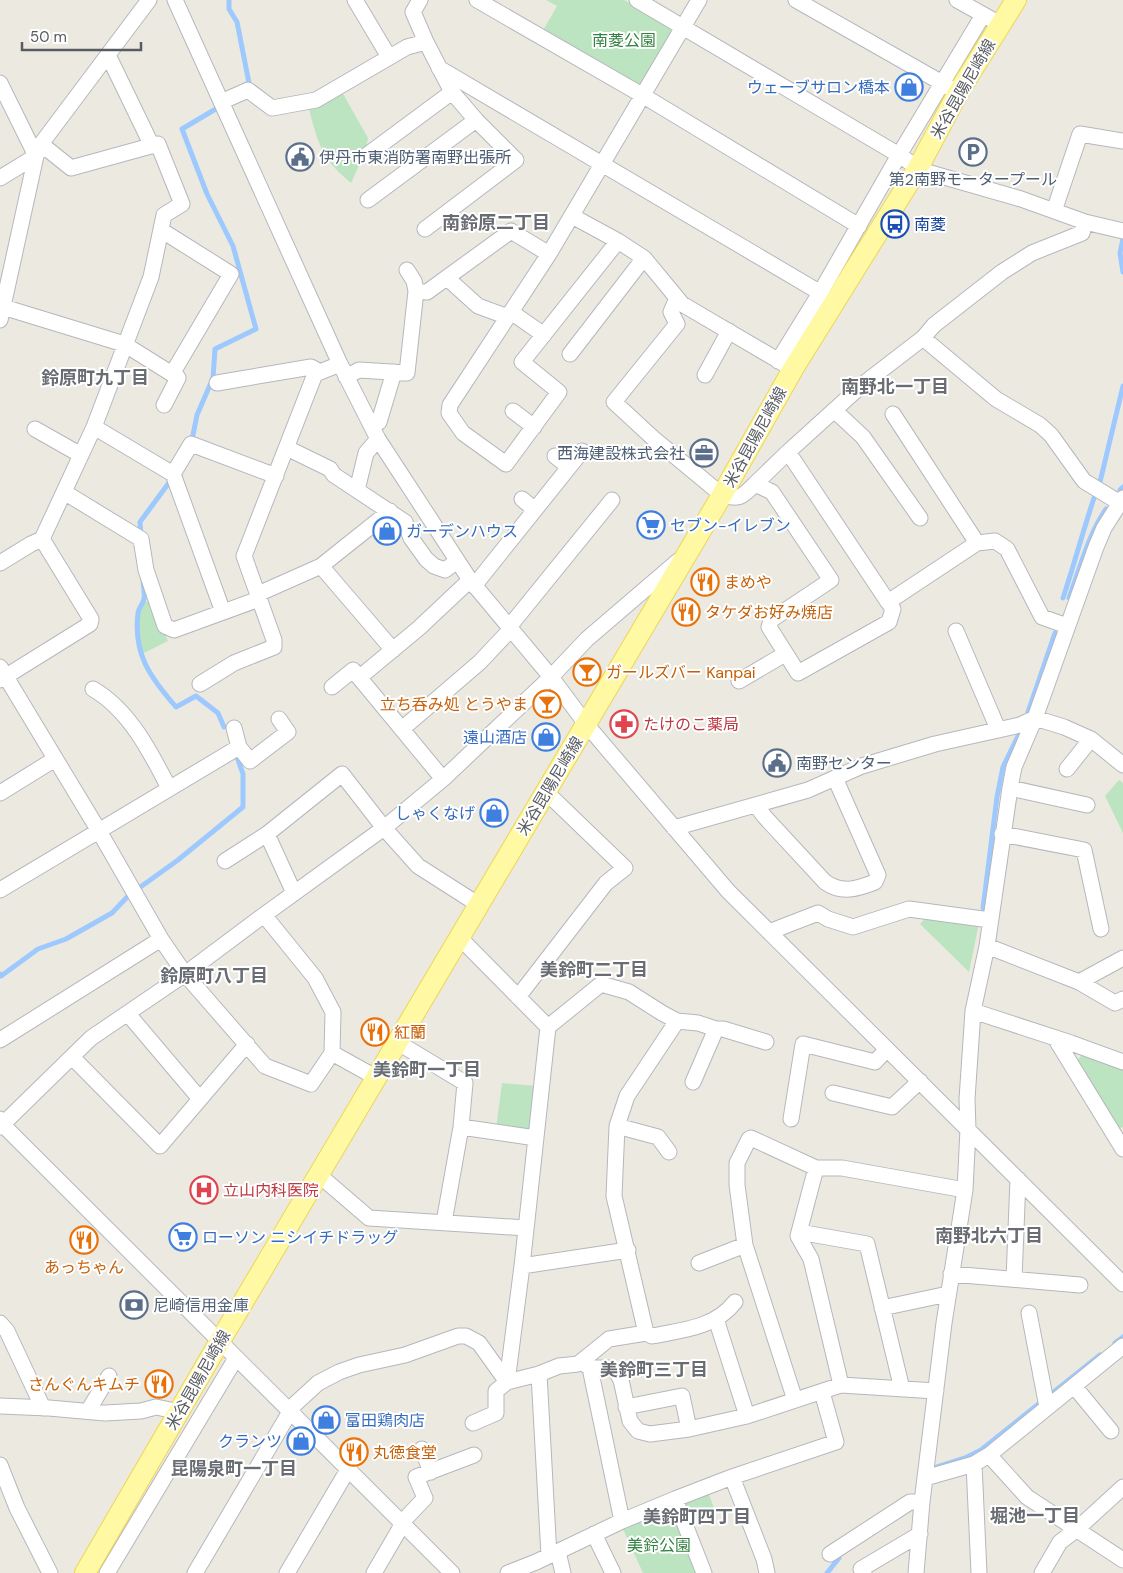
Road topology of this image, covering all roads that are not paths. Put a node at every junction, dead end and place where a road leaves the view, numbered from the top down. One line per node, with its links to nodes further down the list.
1 (148, 0): 15 (street)
2 (175, 0): 22 (street)
3 (355, 0): 16 (street)
4 (420, 0): 14 (street)
5 (477, 0): 21 (street)
6 (637, 0): 13 (street)
7 (699, 0): 13 (street)
8 (796, 0): 19 (street)
9 (957, 0): 11 (street)
10 (1016, 0): 12 (main road, 米谷昆陽尼崎線)
11 (983, 15): 12 (street); 19 (street)
12 (1002, 24): 19 (main road, 米谷昆陽尼崎線)
13 (683, 27): 21 (street); 28 (street)
14 (426, 42): 16 (street); 17 (street)
15 (108, 55): 25 (street); 26 (street)
16 (389, 57): 22 (street)
17 (439, 68): 20 (street); 29 (street)
18 (0, 83): 26 (street)
19 (950, 88): 28 (street); 30 (main road, 米谷昆陽尼崎線)
20 (452, 92): 23 (street); 27 (street)
21 (642, 95): 29 (street); 36 (street)
22 (221, 102): 56 (street)
23 (476, 120): 32 (street); 38 (street)
24 (1123, 141): 33 (street)
25 (152, 146): 26 (street); 39 (street)
26 (38, 150): 31 (street); 48 (street)
27 (367, 155)
28 (899, 155): 30 (street); 36 (street)
29 (602, 164): 34 (street); 47 (street)
30 (918, 168): 33 (street); 47 (main road, 米谷昆陽尼崎線)
31 (0, 178)
32 (368, 200)
33 (1054, 210): 35 (street)
34 (572, 216): 40 (street); 41 (street)
35 (1085, 222): 37 (street); 52 (street)
36 (859, 226): 47 (street)
37 (1122, 226)
38 (425, 229)
39 (161, 230): 53 (street); 57 (street)
40 (618, 241): 42 (street); 51 (street)
41 (549, 254): 44 (street); 49 (street)
42 (644, 258): 46 (street); 54 (street)
43 (407, 270): 45 (street)
44 (446, 278): 45 (street); 49 (street)
45 (416, 291): 59 (street)
46 (677, 298): 50 (street); 81 (street)
47 (828, 298): 55 (main road, 米谷昆陽尼崎線)
48 (2, 314): 53 (street)
49 (510, 314): 51 (street); 66 (street)
50 (729, 331): 55 (street); 60 (street)
51 (544, 334): 66 (street)
52 (924, 338): 63 (street); 84 (street)
53 (124, 344): 57 (street); 67 (street)
54 (570, 354)
55 (785, 365): 81 (main road, 米谷昆陽尼崎線)
56 (343, 370): 58 (street); 59 (street); 69 (street)
57 (174, 372): 62 (street)
58 (320, 372): 61 (street); 70 (street)
59 (394, 372): 69 (street)
60 (704, 375)
61 (217, 383)
62 (164, 405)
63 (834, 410): 72 (street); 87 (street)
64 (513, 411): 66 (street)
65 (893, 414): 90 (street)
66 (534, 426)
67 (94, 428): 73 (street); 76 (street)
68 (35, 429): 73 (street)
69 (375, 433): 79 (street); 88 (street)
70 (287, 448): 77 (street); 79 (street)
71 (582, 451): 75 (street)
72 (788, 452): 78 (street); 98 (street)
73 (81, 455): 80 (street)
74 (555, 456): 75 (street)
75 (569, 467): 85 (street)
76 (172, 474): 77 (street); 99 (street)
77 (276, 476): 97 (street)
78 (755, 484): 81 (street); 104 (street)
79 (357, 490): 86 (street)
80 (64, 492): 89 (street); 99 (street)
81 (722, 495): 92 (main road, 米谷昆陽尼崎線)
82 (522, 499): 85 (street)
83 (612, 500): 101 (street)
84 (1121, 500): 100 (street)
85 (535, 510): 96 (street)
86 (390, 511): 91 (street); 95 (street)
87 (920, 518)
88 (434, 525): 91 (street); 93 (street)
89 (42, 540): 94 (street); 105 (street)
90 (978, 543): 98 (street); 100 (street)
91 (417, 547): 93 (street)
92 (686, 555): 107 (street); 114 (main road, 米谷昆陽尼崎線)
93 (458, 561): 96 (street)
94 (0, 563)
95 (320, 566): 97 (street); 103 (street)
96 (472, 583): 101 (street); 103 (street)
97 (258, 596): 99 (street); 109 (street)
98 (888, 602): 104 (street)
99 (223, 612)
100 (1067, 626): 112 (street)
101 (510, 628): 107 (street); 116 (street)
102 (964, 637): 117 (street)
103 (393, 650): 106 (street)
104 (786, 654): 108 (street)
105 (2, 674): 120 (street)
106 (360, 677): 110 (street); 116 (street)
107 (551, 677): 114 (street); 124 (street)
108 (739, 681)
109 (200, 684)
110 (332, 687)
111 (93, 689): 125 (street)
112 (1035, 718): 117 (street); 118 (street); 126 (street)
113 (279, 719): 119 (street)
114 (586, 724): 127 (main road, 米谷昆陽尼崎線); 132 (street)
115 (234, 728): 119 (street)
116 (402, 728): 124 (street)
117 (998, 729): 123 (street)
118 (1091, 739): 121 (street); 122 (street)
119 (239, 747): 125 (street)
120 (56, 759): 128 (street); 133 (street)
121 (1123, 765)
122 (1067, 768)
123 (835, 778): 129 (street); 129 (street)
124 (443, 779): 131 (street)
125 (169, 788): 133 (street)
126 (1010, 788): 130 (street); 135 (street)
127 (546, 792): 139 (main road, 米谷昆陽尼崎線); 150 (street)
128 (0, 793)
129 (756, 805): 132 (street)
130 (1087, 805)
131 (384, 828): 134 (street); 138 (street); 139 (street)
132 (674, 828): 143 (street)
133 (99, 831): 137 (street); 145 (street)
134 (266, 834): 136 (street); 138 (street)
135 (1002, 834): 141 (street); 142 (street)
136 (225, 861)
137 (0, 890)
138 (294, 893): 140 (street)
139 (479, 905): 144 (main road, 米谷昆陽尼崎線)
140 (264, 915): 148 (street); 163 (street)
141 (990, 920): 143 (street); 146 (street)
142 (1101, 929)
143 (769, 932): 162 (street)
144 (460, 938): 150 (street); 159 (main road, 米谷昆陽尼崎線)
145 (161, 939): 148 (street); 158 (street)
146 (987, 946): 149 (street); 152 (street)
147 (1123, 958): 149 (street)
148 (185, 974): 153 (street); 161 (street)
149 (1079, 982): 151 (street)
150 (518, 996): 155 (street)
151 (1123, 1000)
152 (974, 1011): 157 (street); 175 (street)
153 (128, 1014): 164 (street); 170 (street)
154 (677, 1021): 155 (street); 156 (street); 173 (street)
155 (548, 1027): 176 (street)
156 (716, 1029): 160 (street); 168 (street)
157 (1055, 1038): 165 (street); 177 (street)
158 (0, 1040)
159 (398, 1042): 166 (main road, 米谷昆陽尼崎線); 174 (street)
160 (766, 1042)
161 (247, 1044): 163 (street); 170 (street)
162 (888, 1049): 167 (street); 171 (street)
163 (332, 1053): 166 (street)
164 (72, 1057): 170 (street); 172 (street)
165 (1123, 1062)
166 (377, 1078): 180 (main road, 米谷昆陽尼崎線)
167 (920, 1081): 169 (street); 175 (street)
168 (693, 1082)
169 (833, 1092)
170 (200, 1099)
171 (791, 1119)
172 (1, 1124): 201 (street)
173 (617, 1126): 178 (street); 187 (street)
174 (461, 1127): 176 (street); 183 (street)
175 (968, 1129): 181 (street); 182 (street)
176 (536, 1138): 184 (street)
177 (1123, 1149)
178 (669, 1152)
179 (816, 1168): 182 (street); 185 (street); 186 (street)
180 (319, 1175): 183 (street); 201 (main road, 米谷昆陽尼崎線)
181 (1018, 1180): 191 (street); 192 (street)
182 (965, 1190): 190 (street)
183 (444, 1222): 184 (street)
184 (526, 1228): 189 (street)
185 (799, 1232): 196 (street); 208 (street)
186 (745, 1245): 188 (street); 213 (street)
187 (628, 1250): 189 (street); 200 (street)
188 (699, 1263)
189 (522, 1266): 207 (street)
190 (951, 1274): 191 (street); 194 (street)
191 (1014, 1279): 193 (street)
192 (1123, 1284)
193 (1080, 1285)
194 (948, 1294): 196 (street); 211 (street)
195 (735, 1302): 198 (street)
196 (882, 1308): 210 (street)
197 (1029, 1313): 216 (street)
198 (716, 1319): 200 (street); 221 (street)
199 (0, 1323): 217 (street)
200 (646, 1333): 204 (street)
201 (220, 1341): 203 (street); 219 (main road, 米谷昆陽尼崎線)
202 (1123, 1346): 209 (street)
203 (236, 1358): 220 (street); 247 (street)
204 (586, 1365): 205 (street); 215 (street); 237 (street)
205 (539, 1374): 207 (street); 242 (street)
206 (109, 1376): 218 (street)
207 (507, 1382): 220 (street); 222 (street)
208 (841, 1385): 210 (street); 212 (street)
209 (1074, 1386): 216 (street); 224 (street)
210 (902, 1389): 211 (street)
211 (936, 1391): 233 (street)
212 (822, 1392): 213 (street); 232 (street)
213 (795, 1400): 221 (street)
214 (0, 1406): 217 (street)
215 (626, 1407): 223 (street); 223 (street)
216 (1048, 1407): 227 (street)
217 (43, 1408): 218 (street)
218 (88, 1411): 219 (street)
219 (180, 1412): 246 (main road, 米谷昆陽尼崎線)
220 (290, 1412): 230 (street); 248 (street)
221 (747, 1416): 223 (street)
222 (472, 1422)
223 (689, 1429)
224 (1111, 1431)
225 (422, 1449): 231 (street)
226 (474, 1455): 231 (street)
227 (989, 1455): 228 (street); 239 (street)
228 (974, 1464): 233 (street); 259 (street)
229 (0, 1465): 245 (street)
230 (350, 1470): 238 (street); 249 (street)
231 (431, 1472): 238 (street)
232 (732, 1477): 235 (street); 256 (street)
233 (925, 1478): 236 (street)
234 (1123, 1486): 239 (street)
235 (675, 1499): 237 (street); 255 (street)
236 (922, 1502): 241 (street); 243 (street)
237 (622, 1521): 240 (street)
238 (403, 1526): 250 (street); 251 (street)
239 (1076, 1530): 244 (street); 260 (street)
240 (594, 1534): 242 (street); 254 (street)
241 (920, 1534): 257 (street); 258 (street)
242 (553, 1554): 252 (street); 253 (street)
243 (830, 1554)
244 (1123, 1560)
245 (50, 1573)
246 (85, 1573)
247 (107, 1573)
248 (195, 1573)
249 (287, 1573)
250 (374, 1573)
251 (452, 1573)
252 (508, 1573)
253 (563, 1573)
254 (612, 1573)
255 (704, 1573)
256 (767, 1573)
257 (864, 1573)
258 (916, 1573)
259 (979, 1573)
260 (1042, 1573)

